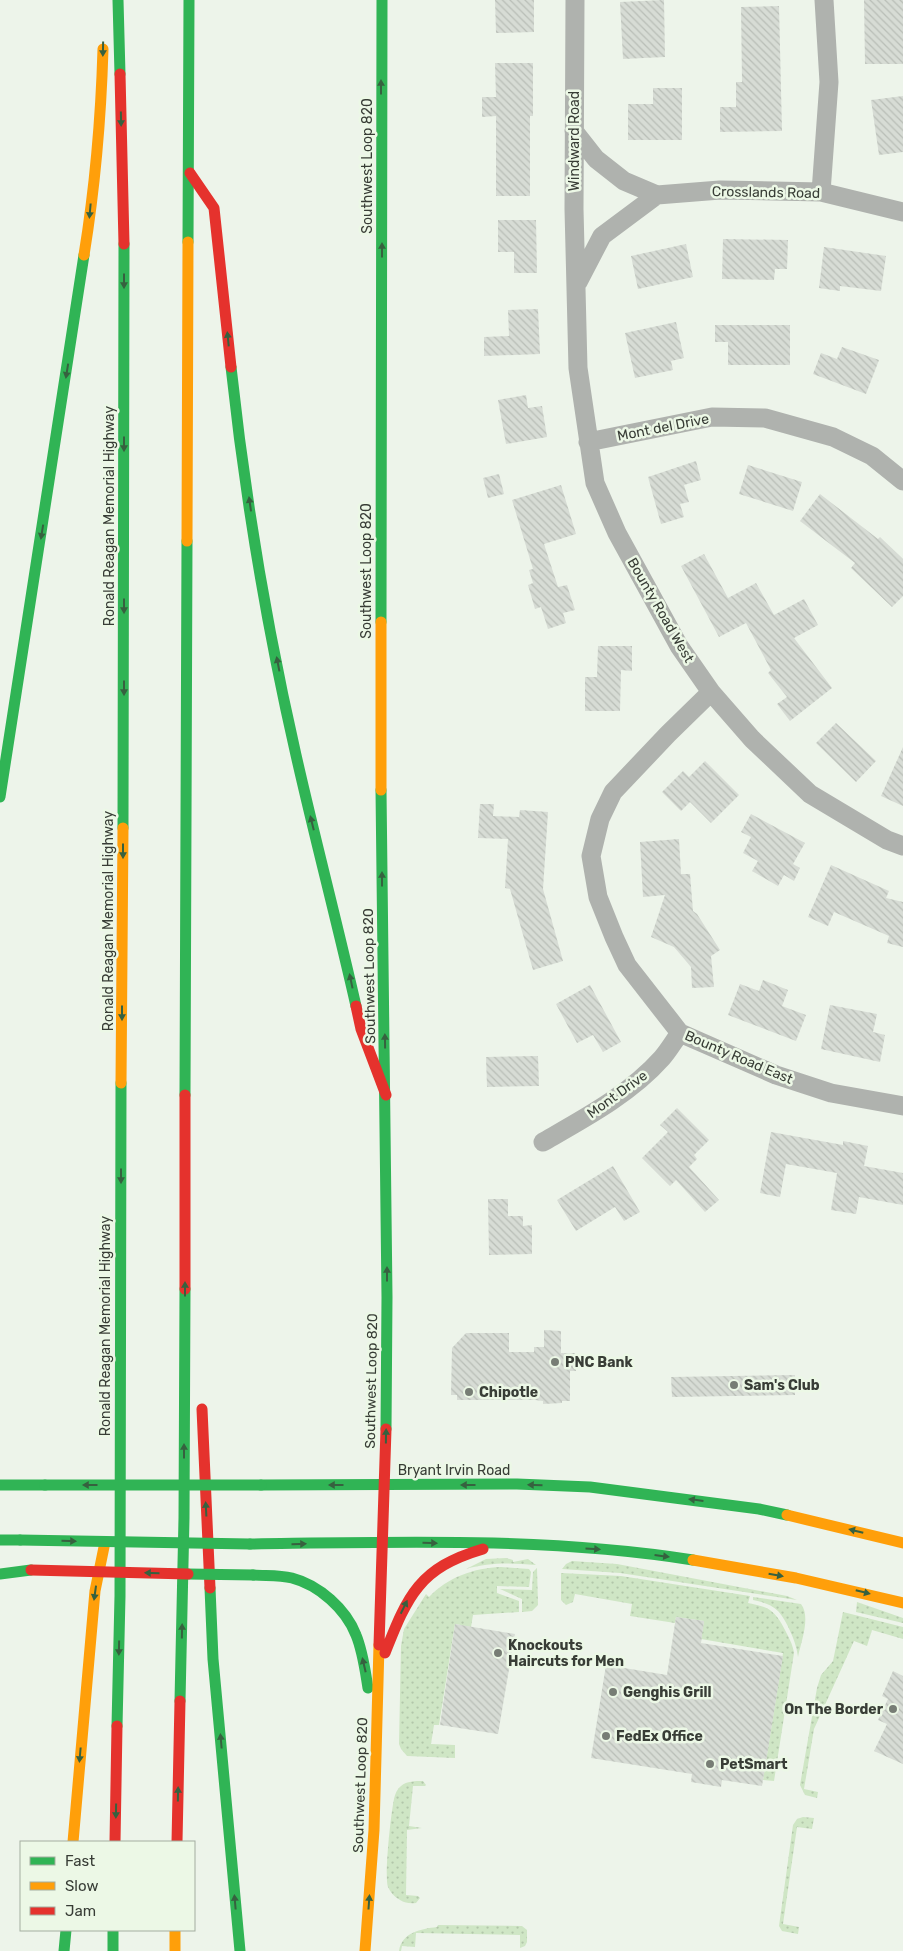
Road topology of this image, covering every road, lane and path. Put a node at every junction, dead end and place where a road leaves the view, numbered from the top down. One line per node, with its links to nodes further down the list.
1 (118, 0): 25 (main road, Ronald Reagan Memorial Highway, one-way to 25)
2 (189, 0): 8 (main road)
3 (382, 0): 21 (main road, Southwest Loop 820, one-way to 3)
4 (574, 0): 7 (street, Windward Road)
5 (824, 0): 9 (street)
6 (103, 40): 16 (main road, one-way to 16)
7 (574, 132): 10 (street, Crosslands Road); 12 (street, Windward Road)
8 (190, 173): 18 (main road); 21 (main road, one-way to 8)
9 (821, 192): 10 (street, Crosslands Road); 11 (street, Crosslands Road)
10 (656, 195): 12 (street)
11 (903, 212)
12 (577, 283): 13 (street, Bounty Road West)
13 (588, 442): 14 (street, Mont del Drive); 15 (street, Bounty Road West)
14 (903, 480)
15 (711, 692): 17 (street, Bounty Road West); 20 (street, Bounty Road East)
16 (0, 797)
17 (903, 846)
18 (186, 927): 19 (main road); 38 (main road, one-way to 18)
19 (199, 948)
20 (680, 1032): 22 (street, Bounty Road East); 23 (street, Mont Drive)
21 (386, 1095): 27 (main road, Southwest Loop 820, one-way to 21)
22 (903, 1106)
23 (543, 1142)
24 (202, 1402): 45 (main road, one-way to 24)
25 (119, 1477): 36 (main road, one-way to 36); 37 (main road, Ronald Reagan Memorial Highway, one-way to 37)
26 (0, 1485): 27 (main road, Bryant Irvin Road, one-way to 26, bridge)
27 (385, 1485): 29 (main road, Southwest Loop 820); 30 (main road, Bryant Irvin Road, one-way to 27)
28 (0, 1540): 29 (main road, one-way to 29, bridge)
29 (382, 1543): 31 (main road, one-way to 31); 34 (main road, Southwest Loop 820)
30 (903, 1543)
31 (500, 1544): 33 (main road, one-way to 33); 34 (main road, one-way to 31)
32 (0, 1574): 35 (main road, one-way to 32, bridge)
33 (903, 1603)
34 (379, 1668): 35 (main road, Southwest Loop 820)
35 (377, 1730): 46 (main road, Southwest Loop 820, one-way to 35)
36 (73, 1841)
37 (115, 1841)
38 (177, 1841)
39 (66, 1931): 42 (main road)
40 (113, 1931): 43 (main road)
41 (176, 1931): 44 (main road)
42 (64, 1951)
43 (112, 1951)
44 (175, 1951)
45 (240, 1951)
46 (365, 1951)

